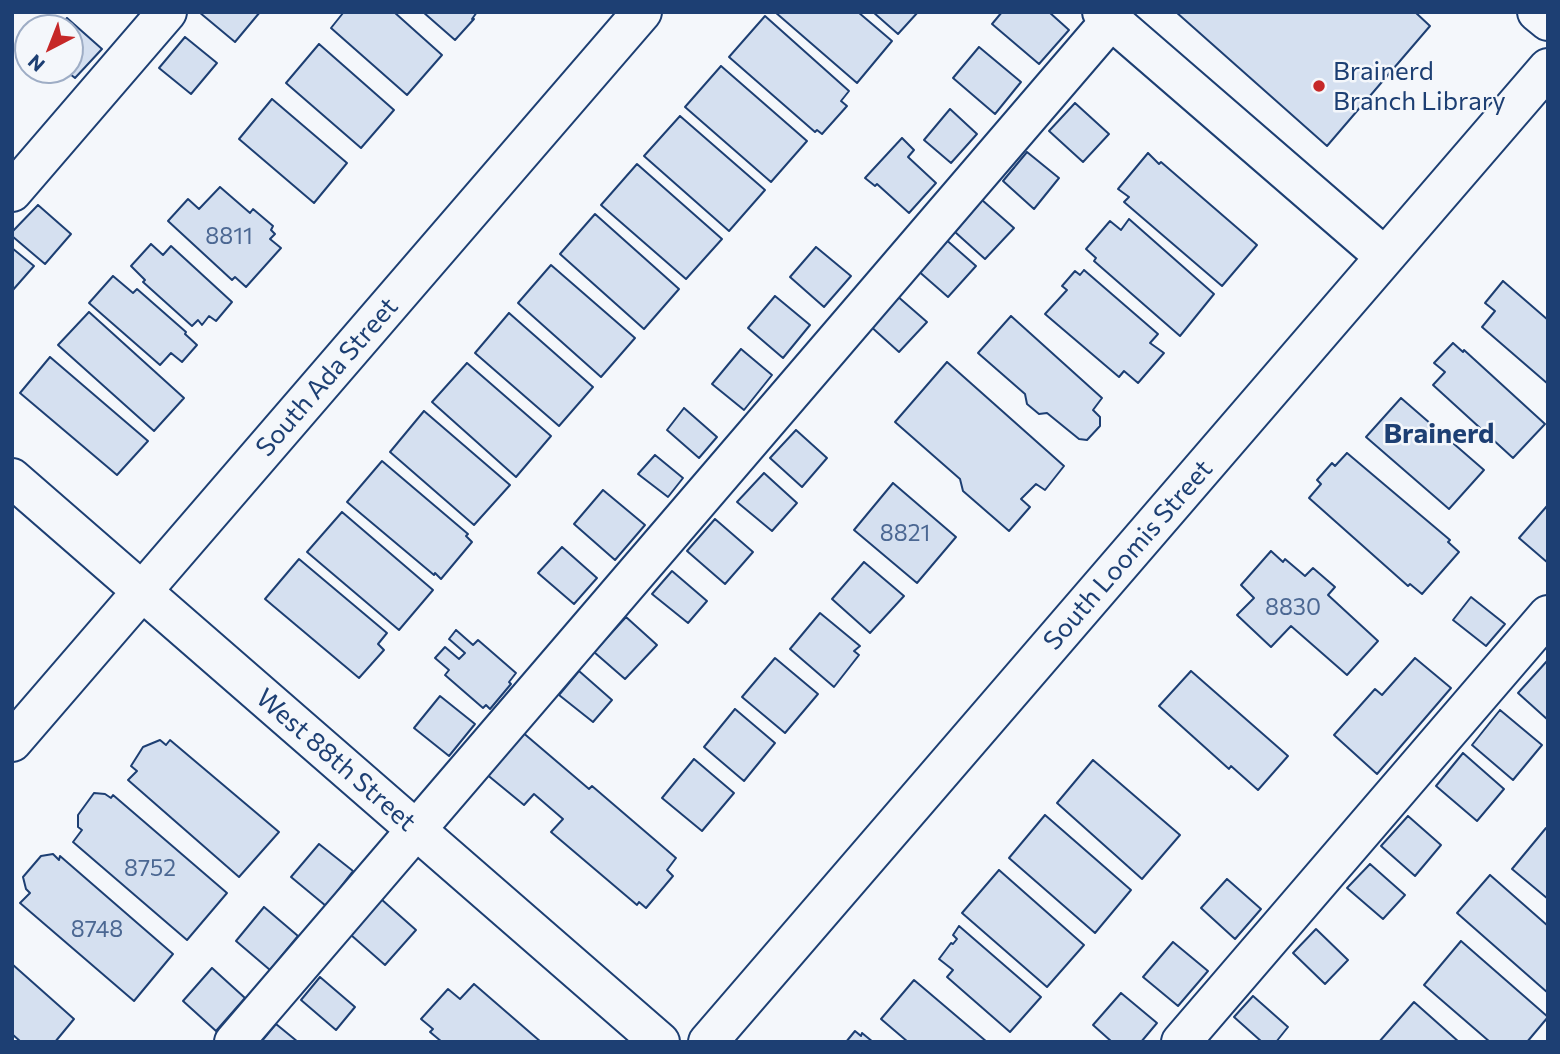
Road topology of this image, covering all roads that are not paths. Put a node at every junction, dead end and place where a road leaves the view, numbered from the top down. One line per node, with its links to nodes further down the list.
1 (167, 12): 7 (street)
2 (642, 12): 10 (street, South Ada Street)
3 (1537, 12): 5 (street)
4 (1106, 16): 8 (street); 13 (street)
5 (1548, 21)
6 (1548, 68): 8 (street, South Loomis Street)
7 (12, 192)
8 (1385, 257): 16 (street, South Loomis Street)
9 (12, 478): 10 (street, West 88th Street)
10 (143, 590): 12 (street, South Ada Street); 13 (street, West 88th Street)
11 (1548, 615): 17 (street)
12 (12, 742)
13 (416, 829): 14 (street); 15 (street, West 88th Street)
14 (234, 1042)
15 (660, 1042)
16 (708, 1042)
17 (1181, 1042)

